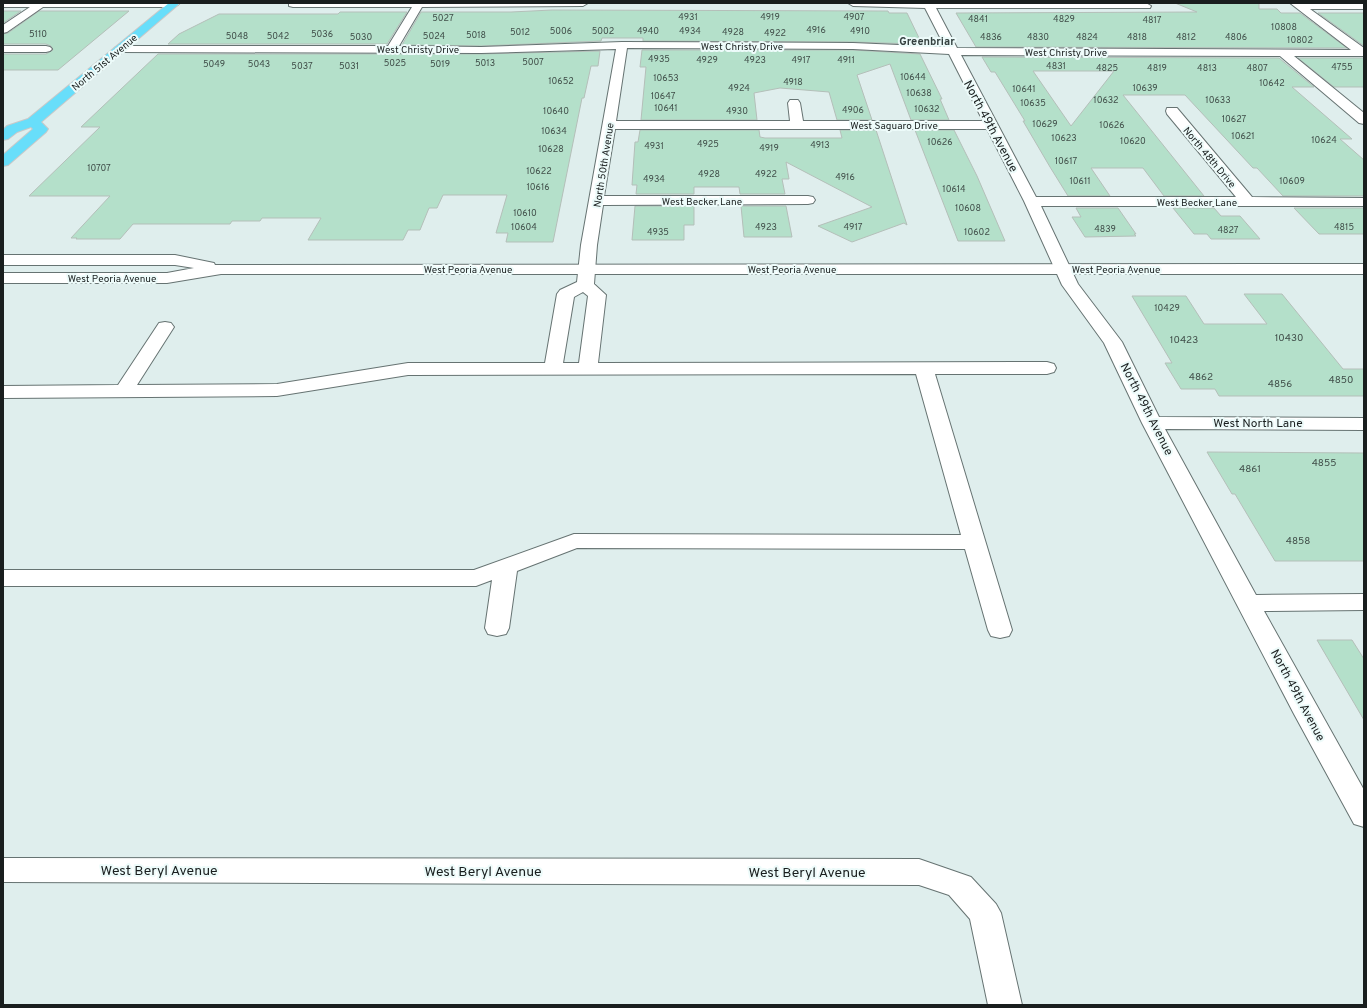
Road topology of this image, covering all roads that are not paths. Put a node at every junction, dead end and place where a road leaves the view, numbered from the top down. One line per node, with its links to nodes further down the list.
1 (583, 3): 7 (street)
2 (852, 3): 8 (street)
3 (3, 4): 4 (street)
4 (41, 4): 5 (street); 12 (street)
5 (174, 4): 15 (main road, North 51st Avenue)
6 (293, 4): 7 (street)
7 (419, 4): 16 (street)
8 (929, 4): 10 (street); 18 (street, North 49th Avenue)
9 (1297, 4): 11 (street); 20 (street)
10 (1146, 6)
11 (1364, 6)
12 (3, 30)
13 (622, 45): 16 (street, West Christy Drive); 18 (street, West Christy Drive); 26 (street, North 50th Avenue)
14 (46, 49): 17 (street)
15 (120, 49): 16 (street, West Christy Drive); 24 (main road, North 51st Avenue)
16 (392, 49)
17 (3, 50)
18 (953, 52): 19 (street, West Christy Drive); 25 (street, North 49th Avenue)
19 (1283, 53): 20 (street, West Christy Drive); 23 (street)
20 (1364, 53)
21 (794, 103): 27 (street)
22 (1172, 111): 33 (street, North 48th Drive)
23 (1364, 120)
24 (33, 122): 28 (main road, North 51st Avenue); 29 (main road)
25 (990, 125): 27 (street, West Saguaro Drive); 32 (street, North 49th Avenue)
26 (609, 126): 27 (street, West Saguaro Drive); 31 (street, North 50th Avenue)
27 (797, 126)
28 (3, 136)
29 (3, 162)
30 (808, 200): 31 (street, West Becker Lane)
31 (597, 201): 39 (street, North 50th Avenue)
32 (1031, 201): 33 (street, West Becker Lane); 37 (street, North 49th Avenue)
33 (1248, 202): 34 (street, West Becker Lane)
34 (1364, 202)
35 (3, 260): 36 (street, West Peoria Avenue)
36 (221, 269): 39 (street, West Peoria Avenue); 40 (street, West Peoria Avenue)
37 (1062, 269): 38 (street, West Peoria Avenue); 39 (street, West Peoria Avenue); 48 (street, North 49th Avenue)
38 (1364, 269)
39 (586, 277): 43 (street); 44 (street)
40 (3, 278)
41 (165, 328): 46 (street)
42 (1047, 368): 45 (street)
43 (553, 369): 44 (street); 46 (street)
44 (588, 369): 45 (street)
45 (924, 369): 50 (street)
46 (124, 391): 47 (street)
47 (3, 392)
48 (1152, 423): 49 (street, West North Lane); 53 (street, North 49th Avenue)
49 (1364, 424)
50 (974, 542): 51 (street); 56 (street)
51 (506, 566): 52 (street); 55 (street)
52 (3, 578)
53 (1249, 602): 54 (street); 57 (street, North 49th Avenue)
54 (1364, 602)
55 (497, 628)
56 (1000, 630)
57 (1364, 816)
58 (3, 870): 59 (street, West Beryl Avenue)
59 (1005, 1005)

